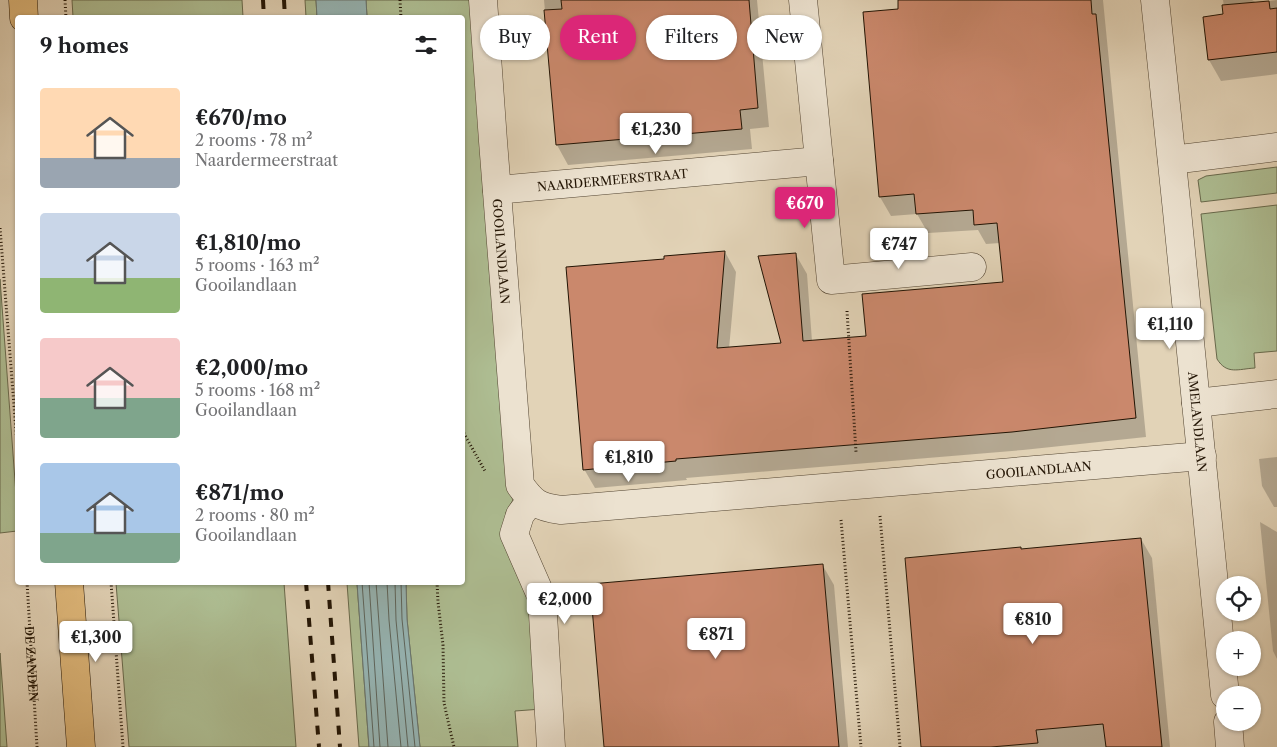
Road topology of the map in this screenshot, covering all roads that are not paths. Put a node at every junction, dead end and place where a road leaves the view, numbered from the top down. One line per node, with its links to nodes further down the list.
1 (23, 0): 5 (main road)
2 (483, 0): 9 (street, GOOILANDLAAN)
3 (802, 0): 8 (street)
4 (1155, 0): 7 (street, AMELANDLAAN)
5 (24, 15)
6 (1277, 147): 7 (street)
7 (1172, 160): 12 (street, AMELANDLAAN)
8 (819, 161): 9 (street, NAARDERMEERSTRAAT); 10 (street)
9 (497, 190): 14 (street, GOOILANDLAAN)
10 (972, 267)
11 (1277, 394): 12 (street)
12 (1196, 404): 13 (street, AMELANDLAAN)
13 (1202, 456): 14 (street, GOOILANDLAAN); 16 (street, AMELANDLAAN)
14 (531, 500): 19 (street)
15 (69, 585): 18 (main road)
16 (1224, 686)
17 (1229, 731): 20 (street)
18 (81, 747)
19 (551, 747)
20 (1230, 747)

